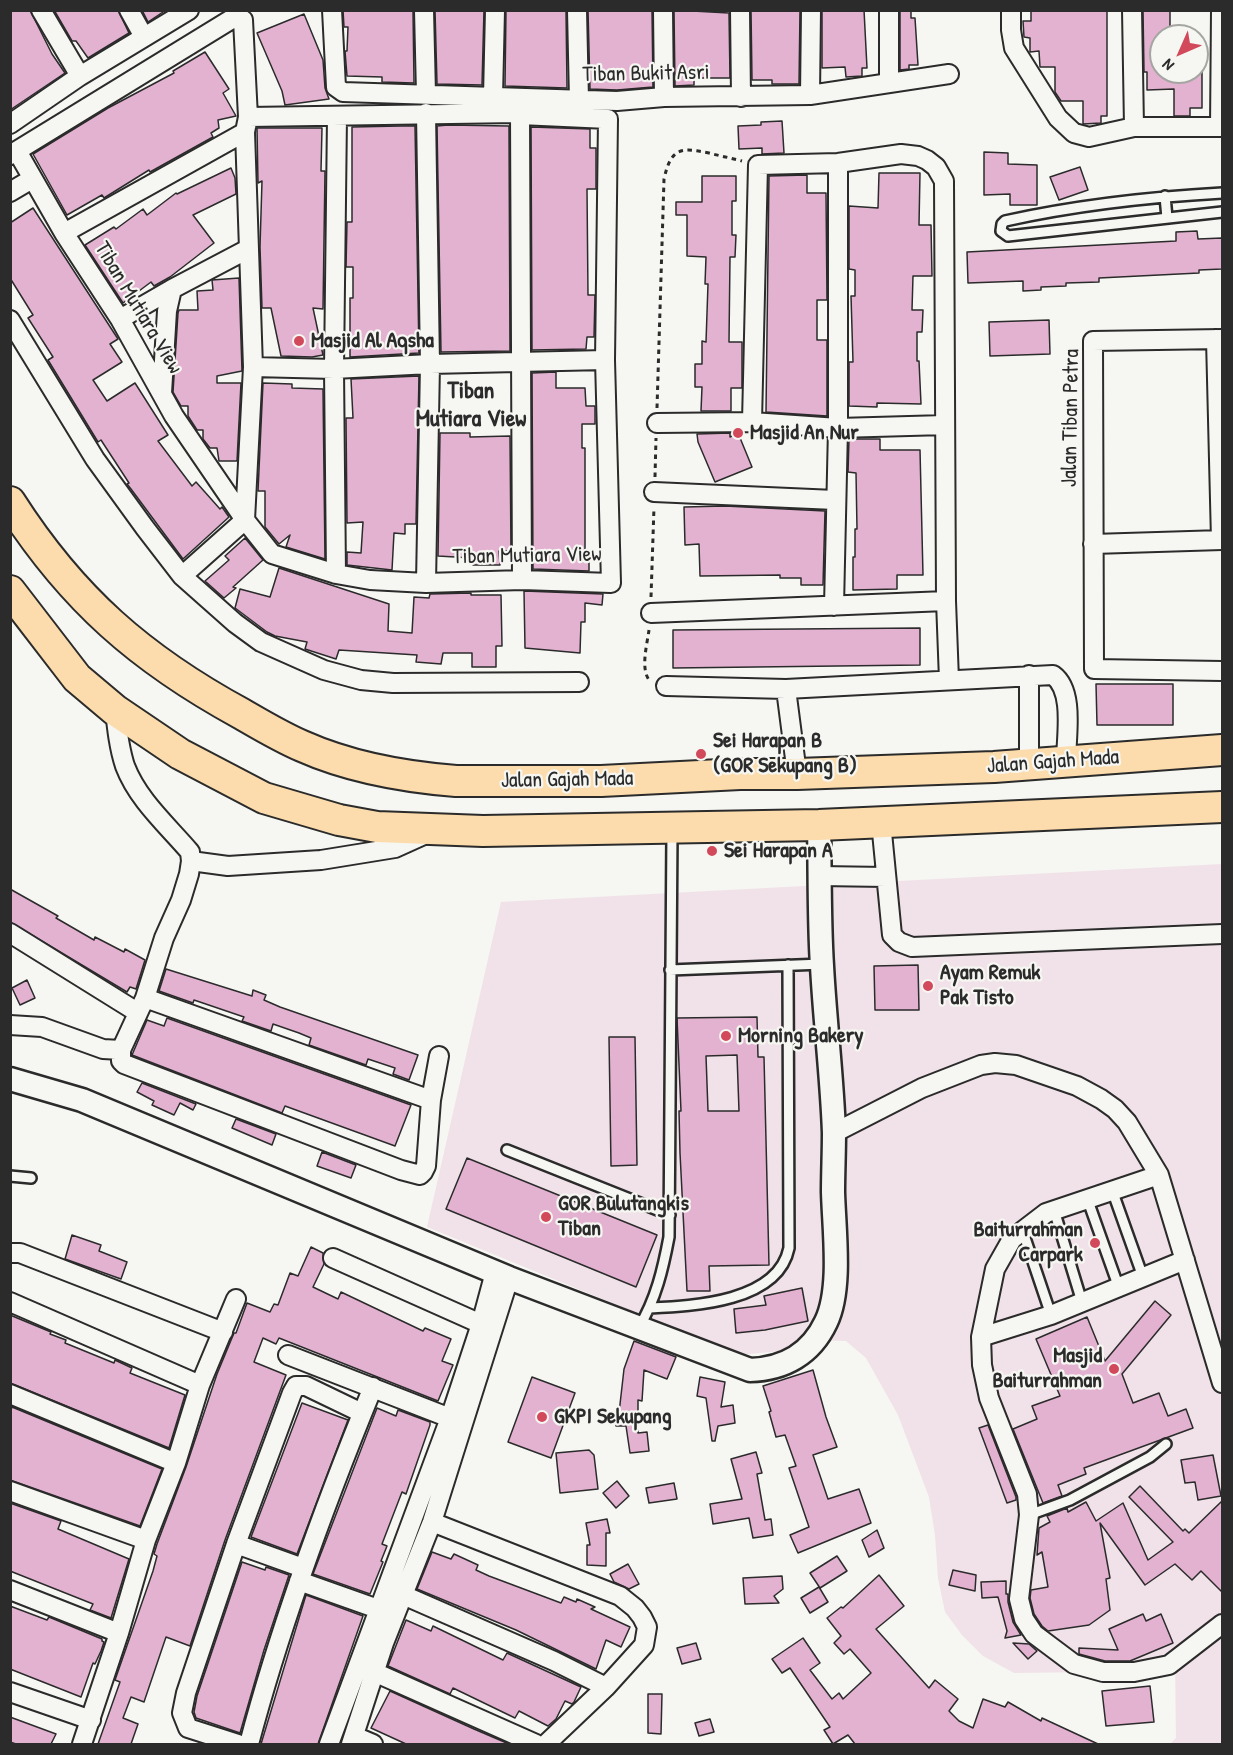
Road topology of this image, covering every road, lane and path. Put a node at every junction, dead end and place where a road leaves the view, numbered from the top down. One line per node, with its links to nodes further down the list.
1 (41, 10): 17 (street)
2 (129, 10): 15 (street)
3 (189, 10): 15 (street)
4 (332, 10): 19 (street, Tiban Bukit Asri)
5 (424, 10): 19 (street)
6 (495, 10): 21 (street)
7 (577, 10): 24 (street)
8 (663, 10): 22 (street)
9 (740, 10): 23 (street)
10 (811, 10): 20 (street)
11 (889, 10): 18 (street)
12 (1011, 10): 30 (street)
13 (1132, 10): 30 (street)
14 (1221, 10): 31 (street)
15 (144, 37): 17 (street)
16 (949, 74): 18 (street, Tiban Bukit Asri)
17 (80, 76): 28 (street)
18 (889, 83): 20 (street, Tiban Bukit Asri)
19 (426, 94): 21 (street, Tiban Bukit Asri)
20 (810, 95): 23 (street, Tiban Bukit Asri)
21 (493, 97): 24 (street, Tiban Bukit Asri)
22 (664, 97): 23 (street, Tiban Bukit Asri); 24 (street, Tiban Bukit Asri)
23 (741, 97)
24 (579, 100)
25 (426, 113): 26 (street, Tiban Mutiara View); 27 (street, Tiban Mutiara View); 50 (street)
26 (520, 115): 48 (street, Tiban Mutiara View); 49 (street)
27 (337, 116): 29 (street, Tiban Mutiara View); 52 (street)
28 (10, 124)
29 (246, 125): 32 (street, Tiban Mutiara View); 42 (street); 43 (street)
30 (1134, 127): 31 (street)
31 (1221, 127)
32 (14, 153): 35 (street, Tiban Mutiara View)
33 (838, 163): 34 (street); 56 (street); 57 (street)
34 (758, 165): 36 (path); 54 (street)
35 (32, 179): 37 (street); 42 (street, Tiban Mutiara View)
36 (664, 179)
37 (10, 192)
38 (1222, 193): 39 (lane)
39 (1165, 196): 41 (lane); 41 (lane)
40 (1222, 212): 41 (lane)
41 (1167, 218)
42 (64, 233): 45 (street, Tiban Mutiara View)
43 (248, 249): 44 (street); 51 (street)
44 (172, 289): 45 (street); 53 (street)
45 (120, 319): 53 (street, Tiban Mutiara View)
46 (10, 320): 65 (street)
47 (1220, 339): 62 (street, Jalan Tiban Petra); 63 (street, Jalan Tiban Petra)
48 (604, 360): 49 (street); 66 (street, Tiban Mutiara View)
49 (520, 361): 50 (street); 66 (street)
50 (430, 364): 52 (street); 67 (street)
51 (253, 367): 52 (street); 61 (street)
52 (334, 369): 64 (street)
53 (162, 395): 61 (street, Tiban Mutiara View)
54 (752, 422): 55 (street); 57 (street)
55 (657, 423)
56 (945, 425): 57 (street); 69 (street)
57 (838, 428): 59 (street)
58 (654, 492): 59 (street)
59 (835, 500): 70 (street)
60 (10, 502): 82 (highway, Jalan Gajah Mada)
61 (245, 520): 64 (street, Tiban Mutiara View); 65 (street)
62 (1222, 540): 63 (street, Jalan Tiban Petra)
63 (1094, 544): 72 (street, Jalan Tiban Petra)
64 (336, 574): 67 (street, Tiban Mutiara View)
65 (182, 576): 75 (street)
66 (522, 580): 67 (street, Tiban Mutiara View)
67 (426, 583)
68 (10, 591): 78 (highway)
69 (946, 601): 70 (street); 74 (street)
70 (834, 606): 71 (street)
71 (651, 614)
72 (1222, 671)
73 (1029, 675): 74 (street); 80 (street); 81 (street)
74 (949, 680): 77 (street)
75 (579, 682)
76 (666, 686): 77 (street)
77 (786, 689): 82 (street)
78 (115, 710): 87 (highway); 88 (street)
79 (1222, 750): 80 (highway, Jalan Gajah Mada)
80 (1066, 762): 81 (highway, Jalan Gajah Mada)
81 (1029, 764): 82 (highway, Jalan Gajah Mada)
82 (797, 774)
83 (1222, 807): 84 (highway)
84 (881, 822): 85 (highway); 90 (street)
85 (819, 825): 86 (highway); 89 (street)
86 (672, 828): 87 (highway); 95 (lane)
87 (436, 830): 88 (street)
88 (191, 861): 96 (street)
89 (820, 876): 90 (street); 93 (street)
90 (886, 877): 92 (street)
91 (10, 933): 96 (street)
92 (1222, 934)
93 (822, 964): 94 (lane); 102 (street)
94 (788, 965): 95 (lane); 122 (lane)
95 (670, 970): 110 (lane)
96 (141, 1005): 98 (street); 101 (street)
97 (10, 1024): 98 (street)
98 (121, 1050): 101 (street)
99 (439, 1056): 101 (street)
100 (10, 1079): 115 (street)
101 (431, 1100)
102 (834, 1133): 104 (street); 122 (street)
103 (507, 1150): 110 (lane)
104 (1159, 1175): 107 (street); 114 (street)
105 (10, 1176): 106 (lane)
106 (31, 1178)
107 (1112, 1190): 108 (street); 116 (lane)
108 (1087, 1198): 109 (street); 117 (lane)
109 (1054, 1210): 111 (street); 120 (lane)
110 (670, 1215): 122 (lane)
111 (1022, 1229): 121 (lane); 125 (street)
112 (10, 1253): 124 (street)
113 (333, 1258): 123 (street)
114 (1185, 1260): 116 (street); 127 (street)
115 (502, 1275): 122 (street); 123 (street); 137 (street)
116 (1143, 1277): 117 (street)
117 (1119, 1288): 120 (street)
118 (236, 1299): 124 (street)
119 (10, 1302): 128 (street)
120 (1082, 1302): 121 (street)
121 (1051, 1315): 125 (street)
122 (644, 1318)
123 (481, 1324): 132 (street)
124 (222, 1332): 128 (street)
125 (981, 1336): 136 (street)
126 (288, 1355): 129 (street)
127 (1222, 1383)
128 (200, 1385): 134 (street)
129 (373, 1387): 131 (street); 132 (street)
130 (10, 1394): 134 (street)
131 (362, 1413): 139 (street); 140 (street)
132 (450, 1418): 143 (street)
133 (1166, 1444): 136 (lane)
134 (176, 1463): 138 (street)
135 (10, 1491): 138 (street)
136 (1029, 1515): 144 (street)
137 (432, 1522): 142 (street); 147 (street)
138 (147, 1540): 145 (street)
139 (236, 1544): 140 (street); 152 (street)
140 (301, 1574): 143 (street); 153 (street)
141 (10, 1590): 145 (street)
142 (403, 1595): 146 (street); 147 (street)
143 (378, 1609): 154 (street)
144 (1222, 1624)
145 (119, 1633): 149 (street)
146 (374, 1672): 150 (street); 156 (street)
147 (606, 1687): 157 (street)
148 (10, 1692): 149 (street)
149 (91, 1720): 151 (street)
150 (352, 1740): 155 (street)
151 (82, 1744)
152 (238, 1744)
153 (249, 1744)
154 (329, 1744)
155 (373, 1744)
156 (536, 1744)
157 (546, 1744)

